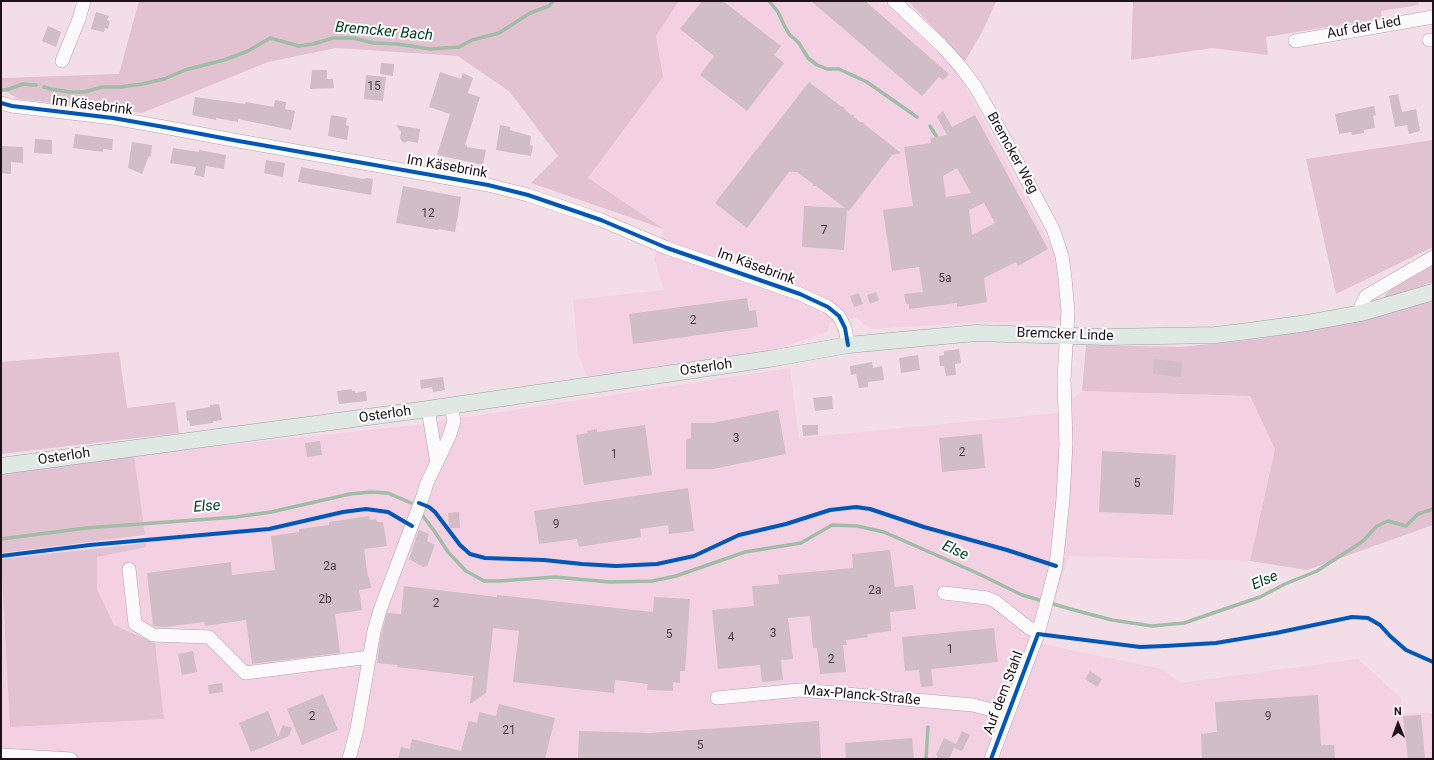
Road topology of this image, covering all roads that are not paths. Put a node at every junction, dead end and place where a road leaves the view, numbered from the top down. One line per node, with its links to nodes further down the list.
1 (84, 1): 5 (street)
2 (894, 1): 10 (street, Bremcker Weg)
3 (1433, 17): 4 (street, Auf der Lied)
4 (1295, 40)
5 (62, 61)
6 (1, 103): 11 (street, Im Käsebrink)
7 (1433, 257): 9 (street)
8 (1433, 292): 9 (main road, Bremcker Linde)
9 (1361, 313): 10 (main road, Bremcker Linde)
10 (1066, 335): 11 (main road, Bremcker Linde); 19 (street, Auf dem Stahl)
11 (848, 345): 12 (main road, Bremcker Linde)
12 (768, 359): 13 (main road, Osterloh)
13 (451, 406): 14 (main road, Osterloh); 15 (street)
14 (428, 409): 15 (street); 16 (main road, Osterloh)
15 (437, 463): 20 (street)
16 (1, 466)
17 (129, 569): 20 (street)
18 (944, 593): 19 (street)
19 (1038, 632): 22 (street, Auf dem Stahl)
20 (370, 657): 27 (street)
21 (717, 698): 22 (street, Max-Planck-Straße)
22 (1007, 714): 28 (street, Auf dem Stahl)
23 (1, 755): 24 (street)
24 (30, 758): 25 (street)
25 (51, 758): 26 (street)
26 (71, 759)
27 (349, 759)
28 (991, 759)

